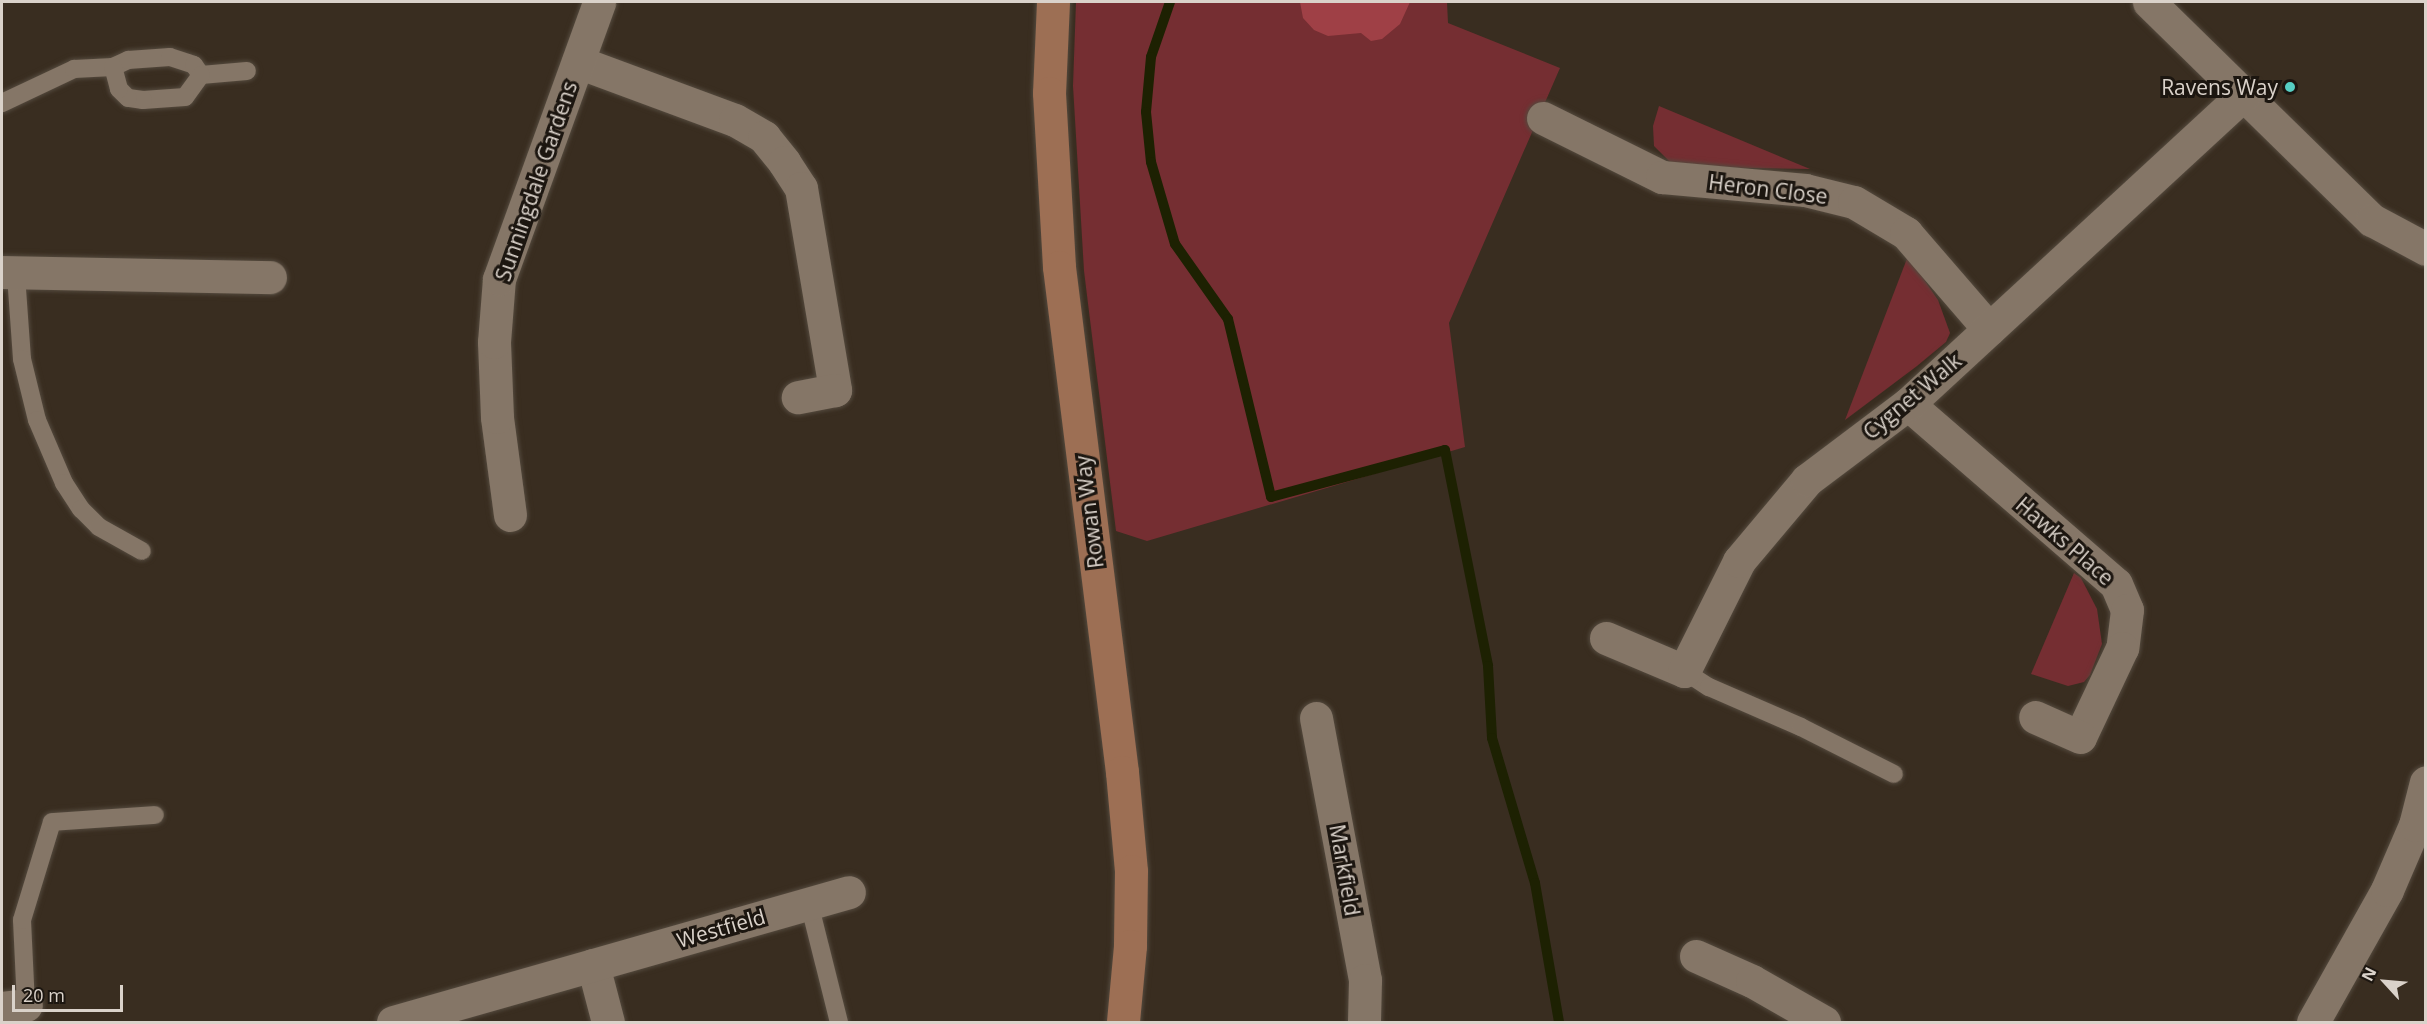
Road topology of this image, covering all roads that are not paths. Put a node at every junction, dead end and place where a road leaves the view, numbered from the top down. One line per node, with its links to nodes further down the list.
1 (599, 2): 4 (street, Sunningdale Gardens)
2 (1053, 2): 36 (street, Rowan Way)
3 (2149, 2): 8 (street)
4 (578, 62): 15 (street, Sunningdale Gardens); 17 (street, Sunningdale Gardens)
5 (113, 67): 7 (lane); 7 (lane); 9 (lane)
6 (247, 71): 7 (lane)
7 (201, 75)
8 (2244, 94): 11 (street); 14 (street, Cygnet Walk)
9 (2, 103)
10 (1543, 118): 14 (street, Heron Close)
11 (2426, 249)
12 (9, 274): 13 (street); 18 (lane)
13 (270, 277)
14 (1989, 329): 16 (street, Cygnet Walk)
15 (798, 397)
16 (1908, 404): 20 (street, Cygnet Walk); 21 (street, Hawks Place)
17 (510, 515)
18 (142, 551)
19 (1606, 638): 20 (street)
20 (1684, 672): 23 (lane)
21 (2035, 717)
22 (1316, 718): 37 (street, Markfield)
23 (1894, 774)
24 (2426, 782): 32 (street)
25 (155, 815): 30 (lane)
26 (849, 892): 27 (street, Westfield)
27 (809, 903): 29 (street, Westfield); 35 (lane)
28 (1696, 956): 38 (street)
29 (593, 965): 31 (street, Westfield); 34 (street)
30 (14, 1006)
31 (441, 1016): 33 (street, Westfield)
32 (2319, 1020)
33 (393, 1023)
34 (608, 1023)
35 (839, 1023)
36 (1123, 1023)
37 (1364, 1023)
38 (1824, 1023)

